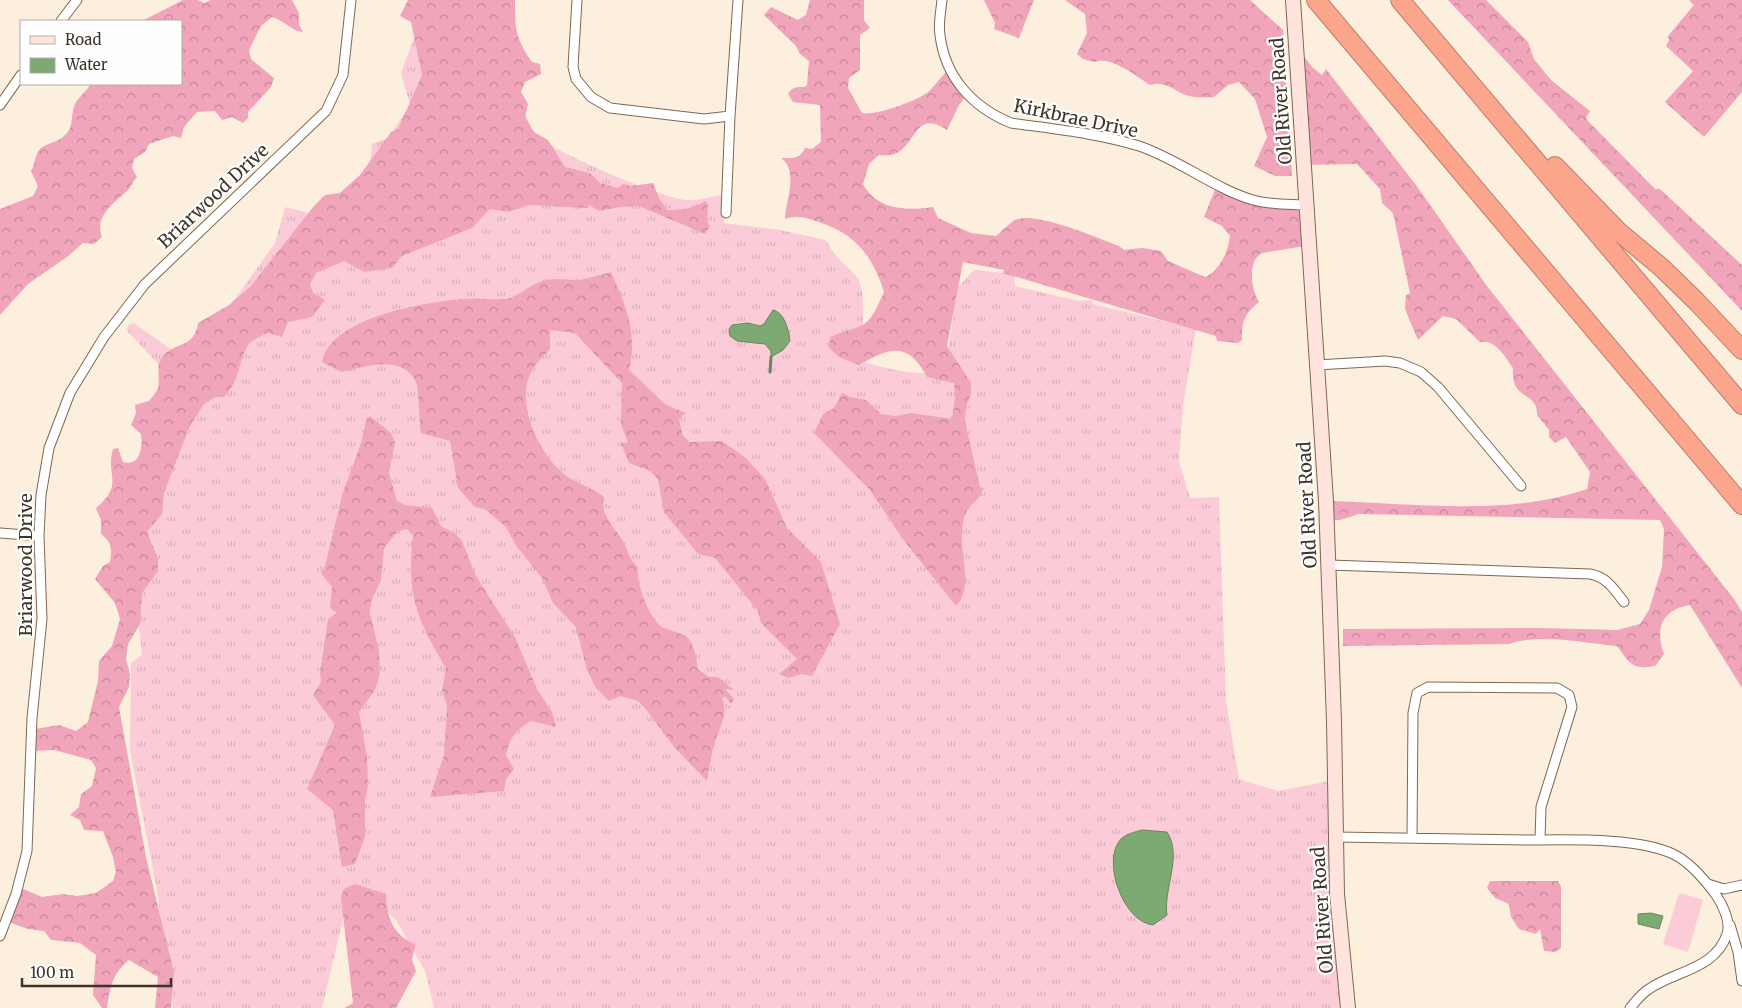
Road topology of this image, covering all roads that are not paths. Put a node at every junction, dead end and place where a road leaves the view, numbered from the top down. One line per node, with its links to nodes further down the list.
1 (78, 0): 9 (street)
2 (351, 0): 22 (street, Briarwood Drive)
3 (577, 0): 13 (street)
4 (738, 0): 13 (street)
5 (942, 0): 14 (street, Kirkbrae Drive)
6 (1293, 0): 14 (main road, Old River Road)
7 (1316, 0): 20 (highway)
8 (1400, 0): 11 (highway)
9 (62, 20)
10 (20, 76): 12 (street)
11 (1487, 102): 16 (highway); 18 (highway)
12 (0, 105)
13 (730, 116): 15 (street)
14 (1306, 205): 17 (main road, Old River Road)
15 (726, 213)
16 (1742, 350)
17 (1317, 365): 19 (street); 23 (main road, Old River Road)
18 (1742, 404)
19 (1521, 486)
20 (1742, 505)
21 (0, 533): 22 (street)
22 (38, 536): 31 (street, Briarwood Drive)
23 (1329, 565): 24 (street); 25 (main road, Old River Road)
24 (1624, 602)
25 (1336, 837): 26 (street); 33 (main road, Old River Road)
26 (1412, 838): 27 (street); 27 (street)
27 (1540, 840): 28 (street)
28 (1708, 884): 29 (street); 30 (street)
29 (1742, 885)
30 (1728, 922): 32 (street); 34 (street)
31 (0, 936)
32 (1742, 981)
33 (1348, 1008)
34 (1630, 1008)

